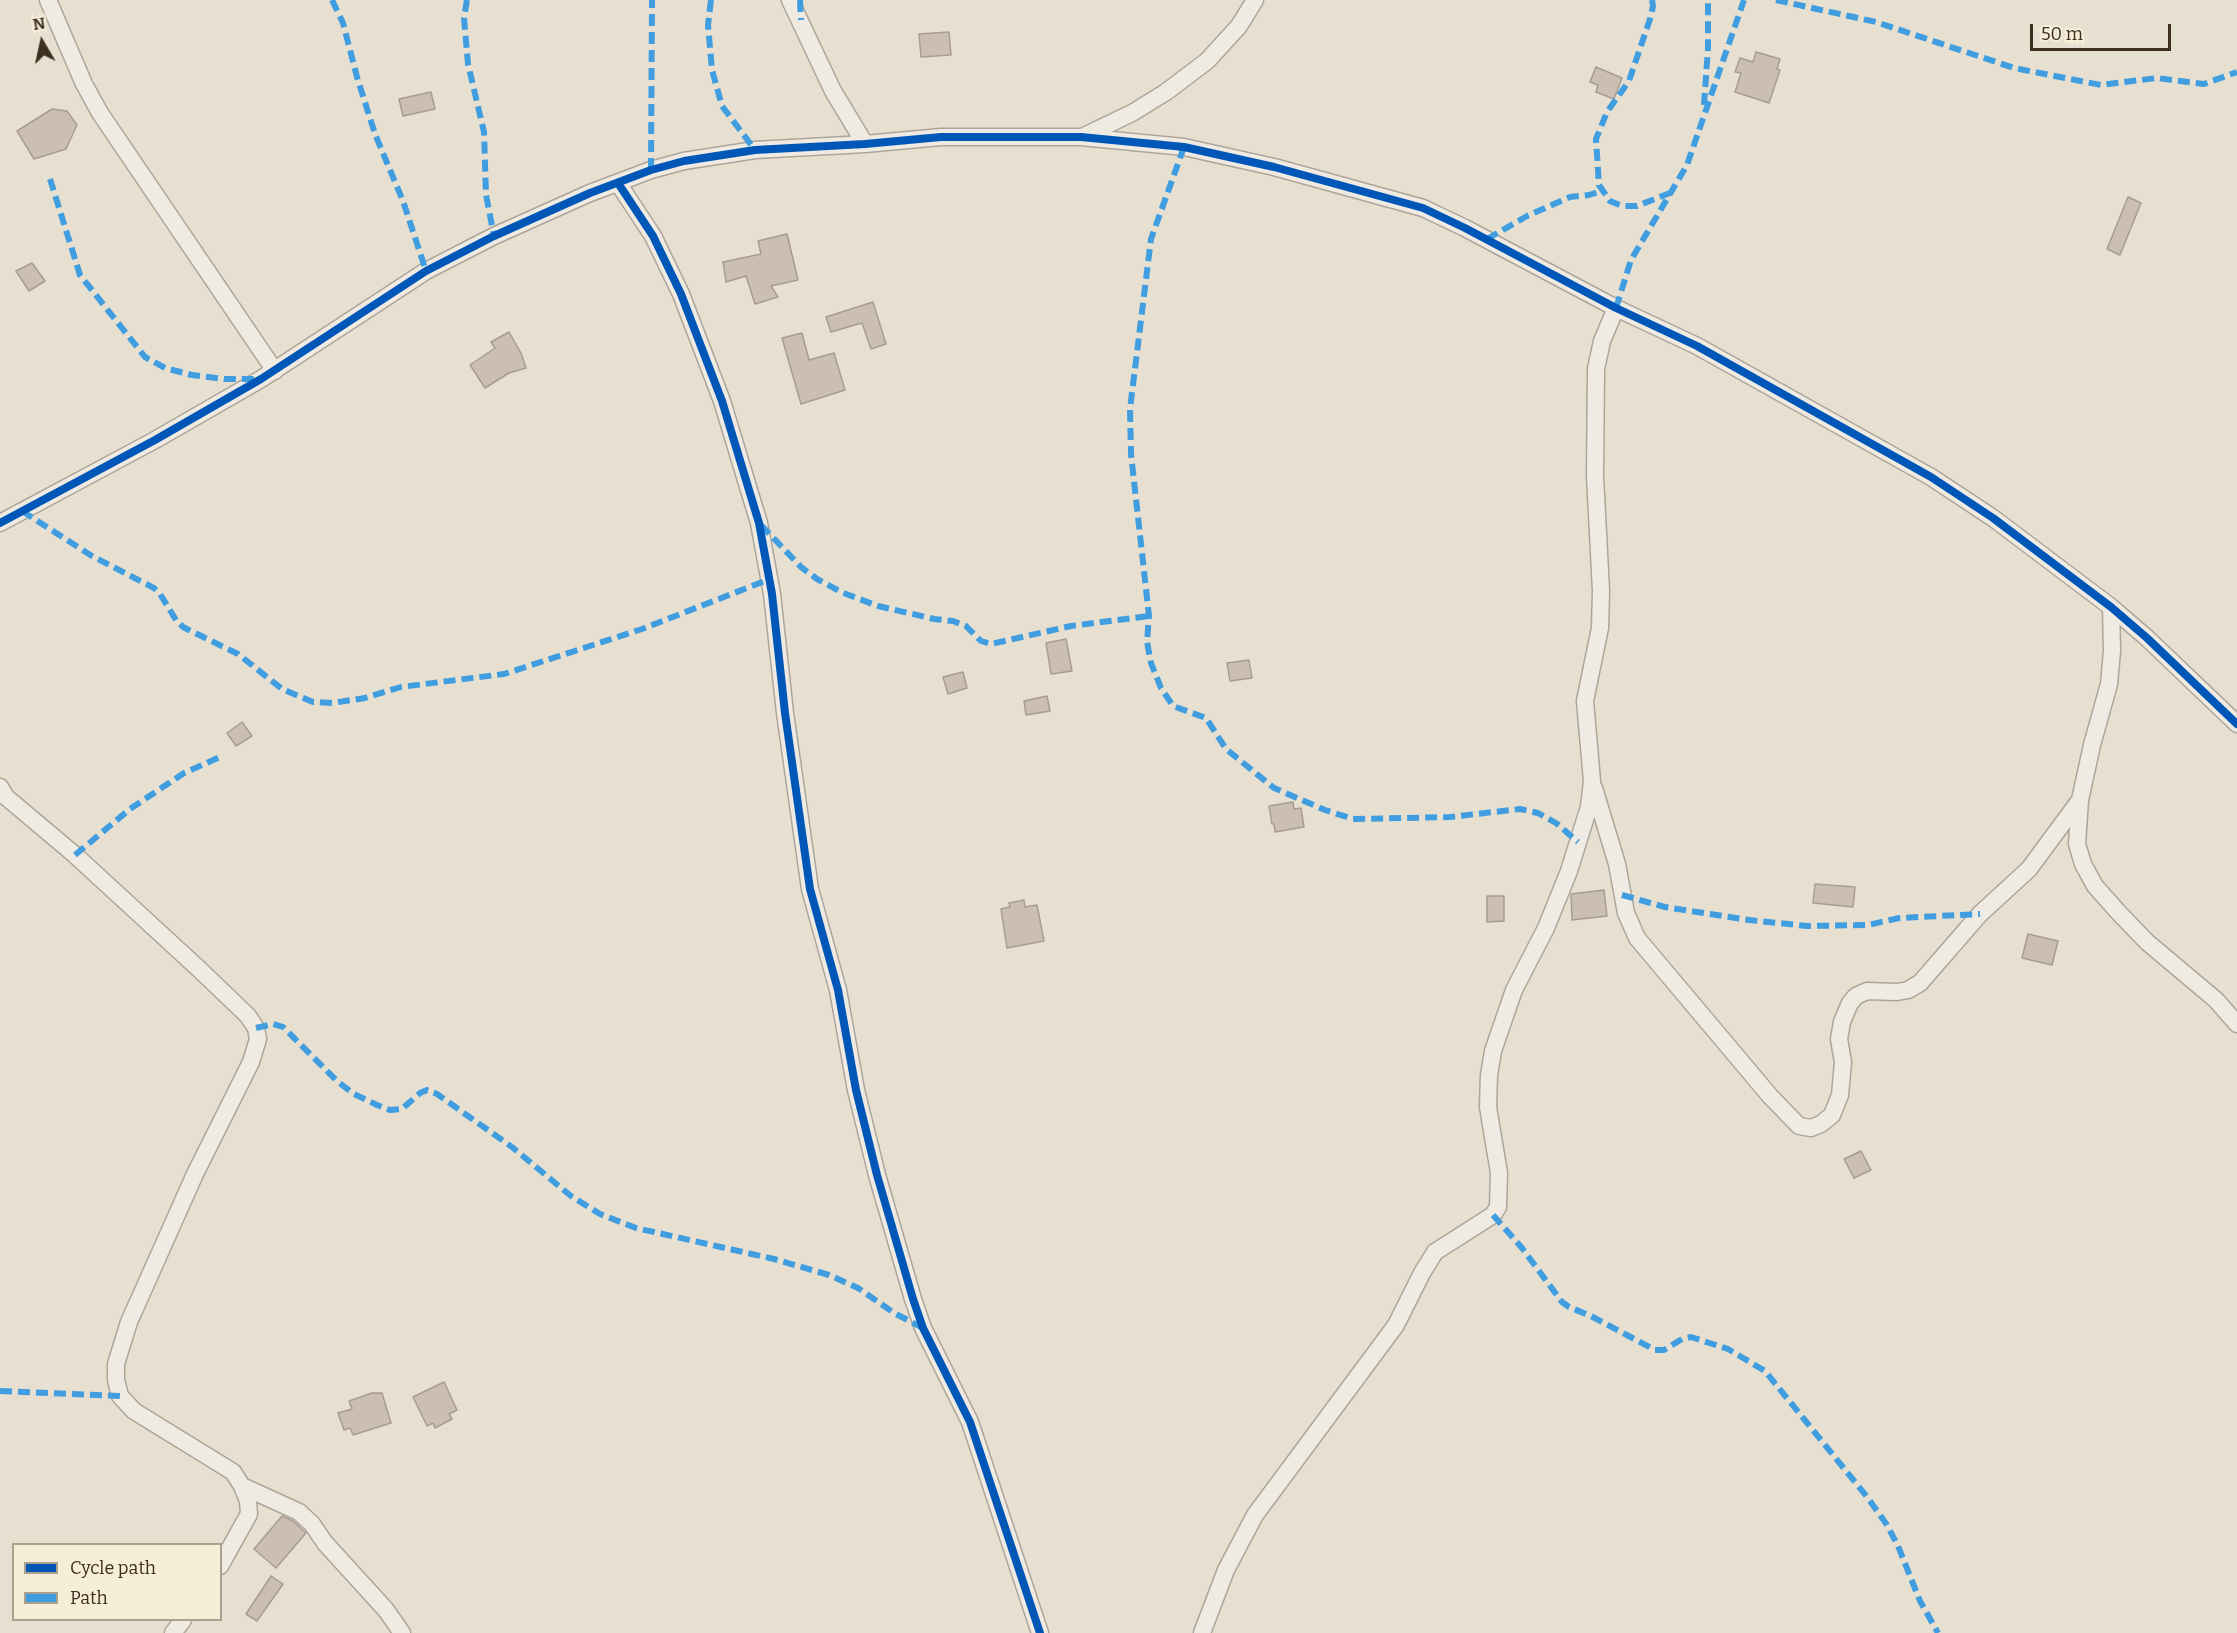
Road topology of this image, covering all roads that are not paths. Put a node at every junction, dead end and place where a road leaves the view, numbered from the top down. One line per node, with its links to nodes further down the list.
1 (48, 0): 8 (street)
2 (790, 0): 5 (street)
3 (1255, 0): 4 (street)
4 (1081, 137): 5 (street); 7 (street)
5 (865, 144): 6 (street)
6 (618, 183): 8 (street); 21 (street)
7 (1616, 308): 10 (street); 12 (street)
8 (275, 371): 9 (street)
9 (0, 523)
10 (2111, 607): 11 (street); 14 (street)
11 (2237, 724)
12 (1592, 781): 14 (street); 22 (street)
13 (0, 788): 16 (street)
14 (2080, 800): 15 (street)
15 (2237, 1024)
16 (242, 1486): 17 (street); 20 (street)
17 (222, 1562)
18 (182, 1621): 19 (street)
19 (173, 1633)
20 (402, 1633)
21 (1040, 1633)
22 (1202, 1633)

